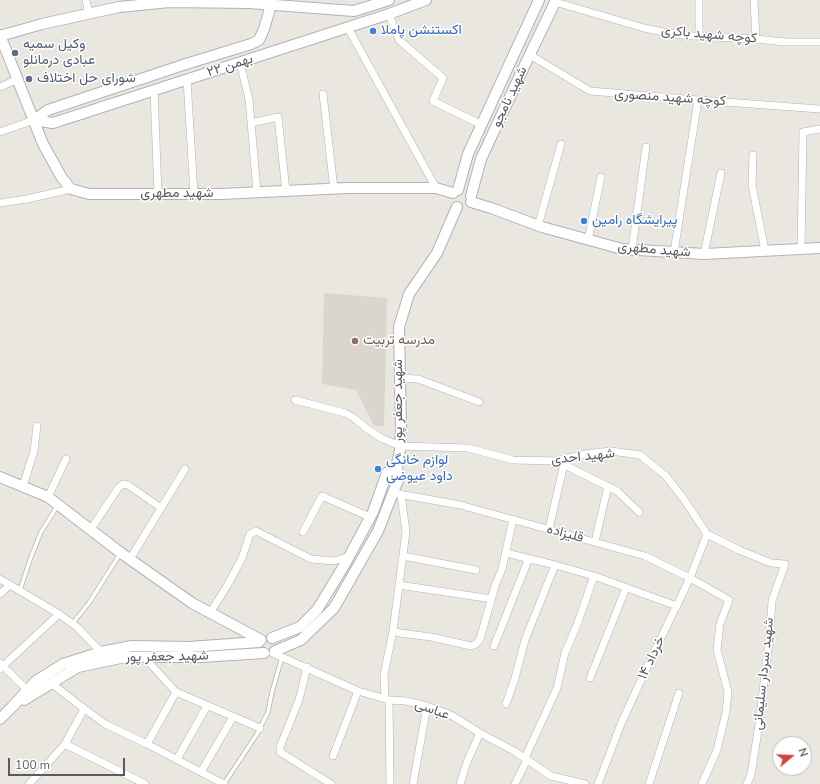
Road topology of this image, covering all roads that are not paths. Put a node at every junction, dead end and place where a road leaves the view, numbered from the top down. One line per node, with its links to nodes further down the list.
1 (86, 0): 12 (street)
2 (389, 0): 11 (street)
3 (426, 0): 13 (street, ۲۲ بهمن)
4 (540, 0): 30 (street, شهید نامجو)
5 (699, 0): 16 (street)
6 (754, 0): 17 (street)
7 (188, 1): 9 (street); 10 (street)
8 (555, 1): 16 (street, کوچه شهید باکری); 19 (street, شهید نامجو)
9 (137, 3): 12 (street)
10 (272, 5): 11 (street); 28 (street, ۲۲ بهمن)
11 (343, 10): 14 (street)
12 (89, 14): 15 (street)
13 (389, 14): 14 (street, ۲۲ بهمن); 30 (street)
14 (348, 28): 20 (street, ۲۲ بهمن); 38 (street)
15 (0, 36): 21 (street)
16 (699, 36): 17 (street, کوچه شهید باکری)
17 (756, 39): 18 (street, کوچه شهید باکری)
18 (820, 42)
19 (530, 55): 26 (street, کوچه شهید منصوری); 46 (street, شهید نامجو)
20 (240, 63): 22 (street, ۲۲ بهمن); 29 (street)
21 (18, 79): 23 (street); 28 (street)
22 (187, 80): 24 (street, ۲۲ بهمن); 45 (street)
23 (0, 86)
24 (154, 90): 28 (street, ۲۲ بهمن); 44 (street)
25 (322, 94): 40 (street)
26 (698, 100): 27 (street, کوچه شهید منصوری); 55 (street)
27 (820, 109)
28 (34, 120): 32 (street, ۲۲ بهمن); 39 (street)
29 (252, 123): 41 (street); 43 (street)
30 (482, 125): 42 (street, شهید نامجو)
31 (820, 129): 52 (street)
32 (0, 132)
33 (561, 144): 49 (street)
34 (646, 147): 53 (street)
35 (753, 155): 54 (street)
36 (721, 173): 56 (street)
37 (601, 176): 50 (street)
38 (436, 188): 40 (street, شهید مطهری); 42 (street, شهید مطهری)
39 (71, 189): 44 (street, شهید مطهری); 47 (street)
40 (334, 189): 41 (street, شهید مطهری)
41 (286, 191): 43 (street, شهید مطهری)
42 (456, 191): 46 (street); 48 (street)
43 (258, 192): 45 (street, شهید مطهری)
44 (158, 194): 45 (street, شهید مطهری)
45 (194, 194)
46 (471, 199): 48 (street); 49 (street, شهید مطهری)
47 (0, 203)
48 (457, 207): 57 (street, شهید جعفر پور)
49 (538, 226): 50 (street, شهید مطهری)
50 (588, 240): 53 (street, شهید مطهری)
51 (820, 248): 52 (street, شهید مطهری)
52 (801, 249): 54 (street, شهید مطهری)
53 (632, 250): 55 (street, شهید مطهری)
54 (765, 251): 56 (street, شهید مطهری)
55 (674, 252): 56 (street, شهید مطهری)
56 (704, 254)
57 (400, 378): 59 (street); 61 (street, شهید جعفر پور)
58 (295, 400): 61 (street)
59 (479, 402)
60 (37, 426): 67 (street)
61 (400, 446): 63 (street, شهید احدی); 64 (street, شهید جعفر پور)
62 (66, 458): 70 (street)
63 (561, 462): 68 (street); 77 (street); 79 (street, شهید احدی)
64 (397, 464): 69 (street, شهید جعفر پور); 74 (street, شهید جعفر پور)
65 (185, 469): 72 (street)
66 (1, 479): 67 (street)
67 (23, 486): 70 (street)
68 (608, 486): 73 (street); 80 (street)
69 (397, 494): 75 (street, قلیزاده); 84 (street); 107 (street, شهید جعفر پور)
70 (48, 497): 71 (street)
71 (58, 504): 76 (street); 95 (lane)
72 (161, 508): 76 (street); 85 (street)
73 (639, 512)
74 (370, 518): 78 (street); 83 (street, شهید جعفر پور)
75 (513, 519): 77 (street, قلیزاده); 82 (street)
76 (91, 529): 81 (street)
77 (549, 529): 80 (street, قلیزاده)
78 (303, 532)
79 (707, 534): 90 (street, ۱۴ خرداد); 145 (street, شهید سردار سلیمانی)
80 (596, 542): 90 (street, قلیزاده)
81 (121, 553): 85 (street); 101 (lane)
82 (506, 553): 86 (street); 97 (street)
83 (350, 556): 99 (street); 103 (street, شهید جعفر پور)
84 (403, 556): 88 (street); 93 (street)
85 (130, 558): 99 (street)
86 (529, 558): 87 (street); 105 (street)
87 (555, 565): 89 (street); 118 (street)
88 (476, 570)
89 (594, 576): 94 (street); 131 (street)
90 (690, 578): 98 (street, ۱۴ خرداد); 144 (street, قلیزاده)
91 (0, 579): 92 (street)
92 (10, 584): 95 (street); 96 (street)
93 (399, 585): 97 (street); 102 (street)
94 (626, 588): 98 (street); 111 (street)
95 (20, 590): 100 (street)
96 (0, 594)
97 (492, 599): 102 (street)
98 (677, 606): 142 (street, ۱۴ خرداد)
99 (210, 612): 104 (street)
100 (59, 614): 101 (street); 109 (street)
101 (72, 624): 106 (street)
102 (392, 631): 117 (street)
103 (272, 638): 104 (street); 107 (street)
104 (260, 641): 106 (street, شهید جعفر پور); 107 (street)
105 (494, 646)
106 (101, 652): 113 (street, شهید جعفر پور)
107 (273, 654): 108 (street, شهید جعفر پور); 110 (street, عباسی); 125 (lane)
108 (144, 657): 112 (street, شهید جعفر پور); 115 (street)
109 (1, 666): 113 (street)
110 (307, 667): 114 (street, عباسی); 136 (street)
111 (590, 678)
112 (52, 683): 121 (street, شهید جعفر پور); 122 (street)
113 (27, 690): 121 (street, شهید جعفر پور)
114 (358, 691): 117 (street, عباسی); 129 (street)
115 (176, 692): 119 (street); 128 (street)
116 (679, 693): 143 (street)
117 (387, 700): 120 (street, عباسی); 137 (street)
118 (506, 704)
119 (207, 706): 123 (street); 130 (street)
120 (427, 706): 126 (street, عباسی); 138 (street)
121 (12, 707): 124 (street)
122 (84, 708): 127 (street); 128 (street)
123 (233, 717): 125 (street); 132 (street)
124 (0, 719)
125 (260, 728): 135 (lane)
126 (480, 733): 131 (street, عباسی); 139 (street)
127 (65, 744): 133 (street); 134 (street)
128 (146, 744): 130 (street)
129 (332, 756)
130 (177, 759): 132 (street)
131 (526, 759): 140 (street); 141 (street, عباسی)
132 (201, 772): 135 (street)
133 (29, 784)
134 (145, 784)
135 (224, 784)
136 (331, 784)
137 (390, 784)
138 (413, 784)
139 (460, 784)
140 (514, 784)
141 (585, 784)
142 (598, 784)
143 (650, 784)
144 (702, 784)
145 (747, 784)

